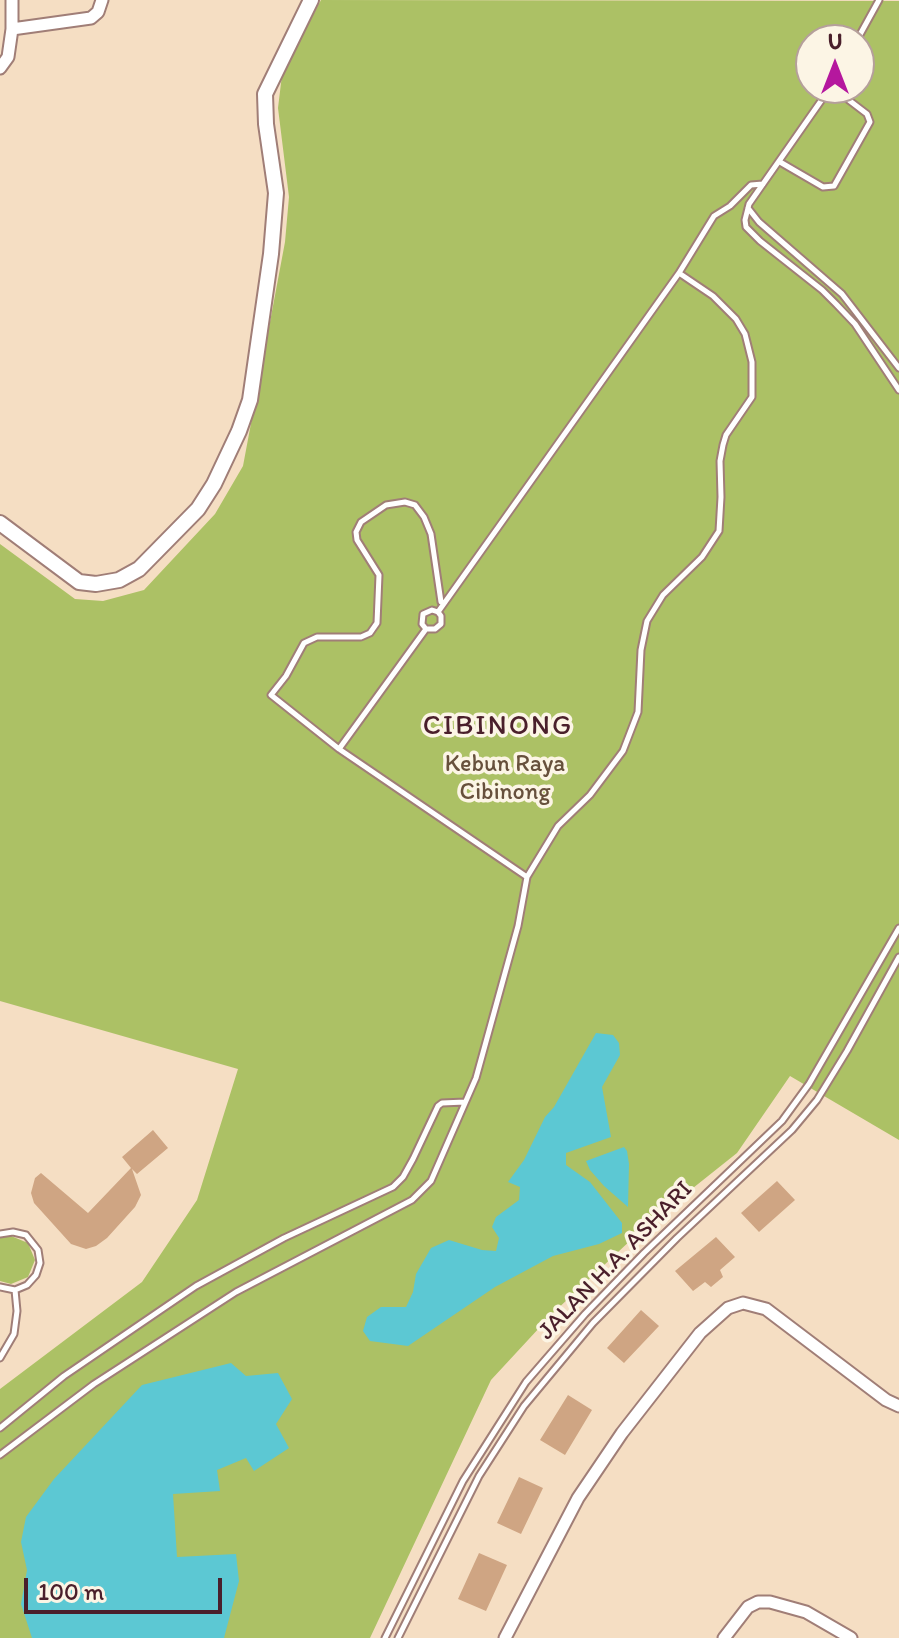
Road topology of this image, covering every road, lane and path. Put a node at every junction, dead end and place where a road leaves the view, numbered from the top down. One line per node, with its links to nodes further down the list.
1 (12, 0): 6 (street)
2 (102, 0): 6 (street)
3 (311, 0): 16 (street)
4 (879, 0): 5 (lane)
5 (866, 24)
6 (12, 29): 7 (street)
7 (0, 68)
8 (821, 104): 10 (lane)
9 (854, 104): 10 (lane)
10 (780, 162): 11 (lane)
11 (763, 184): 12 (lane); 13 (lane)
12 (747, 208): 14 (lane); 15 (lane)
13 (679, 273): 17 (lane); 21 (lane)
14 (899, 368)
15 (899, 390)
16 (0, 523)
17 (442, 604): 18 (lane); 20 (lane)
18 (438, 612): 19 (lane); 19 (lane)
19 (426, 629): 20 (lane)
20 (339, 749): 21 (lane)
21 (527, 877): 24 (lane)
22 (899, 928): 25 (lane, JALAN H.A. ASHARI)
23 (899, 957): 26 (lane, JALAN H.A. ASHARI)
24 (465, 1102): 34 (lane); 35 (lane)
25 (782, 1121): 26 (lane); 30 (lane, JALAN H.A. ASHARI)
26 (792, 1130): 31 (lane, JALAN H.A. ASHARI)
27 (0, 1234): 29 (lane)
28 (0, 1287): 29 (lane)
29 (15, 1290): 32 (lane)
30 (607, 1291): 31 (lane); 36 (lane, JALAN H.A. ASHARI)
31 (616, 1299): 37 (lane, JALAN H.A. ASHARI)
32 (0, 1358)
33 (899, 1406): 40 (street)
34 (0, 1428)
35 (0, 1455)
36 (463, 1481): 37 (lane); 38 (lane, JALAN H.A. ASHARI)
37 (474, 1487): 39 (lane, JALAN H.A. ASHARI)
38 (385, 1638)
39 (398, 1638)
40 (505, 1638)
41 (724, 1638): 42 (street)
42 (851, 1638)

